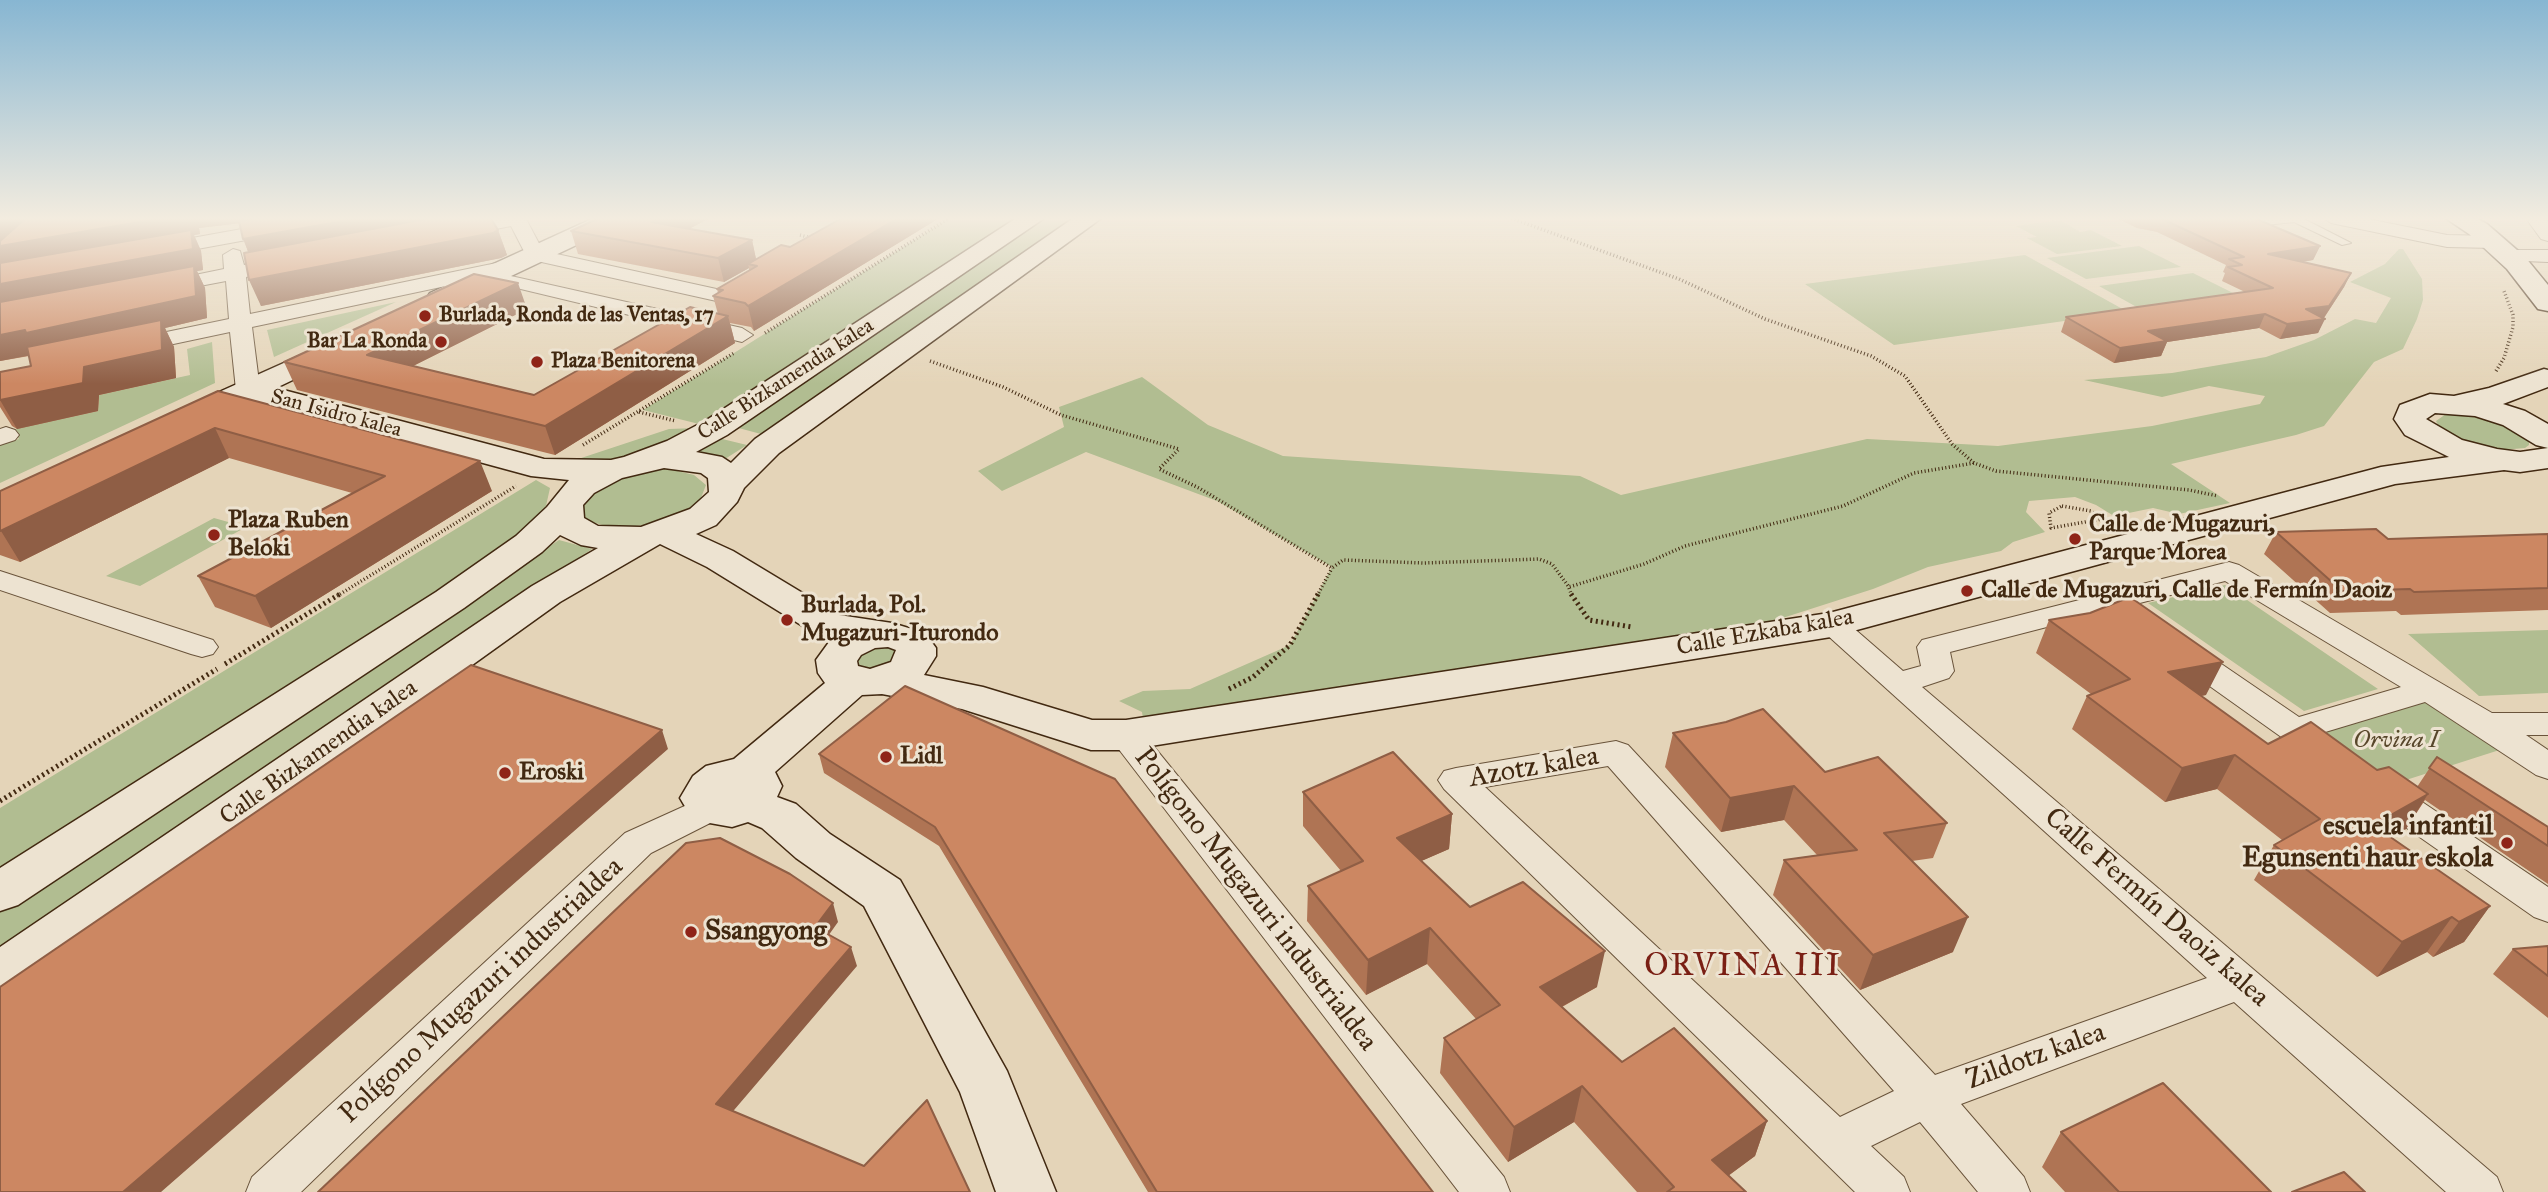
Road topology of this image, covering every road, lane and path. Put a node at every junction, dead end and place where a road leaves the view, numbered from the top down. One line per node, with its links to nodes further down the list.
1 (235, 272): 19 (street, San Isidro kalea)
2 (232, 273): 14 (street)
3 (468, 273): 19 (street)
4 (498, 273): 11 (street)
5 (594, 273): 15 (street)
6 (859, 273): 21 (path)
7 (950, 273): 34 (street, Calle Bizkamendia kalea)
8 (1012, 273): 39 (street, Calle Bizkamendia kalea)
9 (1661, 273): 36 (path)
10 (2522, 273): 16 (street)
11 (488, 277): 17 (street); 18 (street)
12 (743, 283): 15 (street)
13 (2501, 287): 22 (path)
14 (144, 290)
15 (721, 296): 18 (street)
16 (2548, 303)
17 (408, 315)
18 (678, 320): 21 (street)
19 (242, 323): 23 (street); 26 (street, San Isidro kalea)
20 (359, 338): 26 (street)
21 (748, 340): 27 (path)
22 (2508, 346)
23 (109, 351)
24 (924, 359): 46 (path)
25 (2547, 375): 28 (street); 33 (street)
26 (247, 390): 32 (street); 35 (street, San Isidro kalea)
27 (639, 412): 29 (path); 35 (path)
28 (2423, 416): 33 (street); 37 (street); 38 (street)
29 (674, 421): 30 (path); 31 (path)
30 (688, 423)
31 (668, 425)
32 (166, 428)
33 (2539, 431)
34 (612, 461): 35 (street, San Isidro kalea); 35 (path); 39 (street); 40 (street)
35 (553, 463): 40 (street, San Isidro kalea); 63 (path)
36 (1974, 463): 41 (path); 48 (path)
37 (2530, 463): 38 (street, Calle Ezkaba kalea)
38 (2393, 474): 41 (street, Calle Ezkaba kalea)
39 (728, 485): 42 (street, Calle Bizkamendia kalea)
40 (568, 503): 44 (street, San Isidro kalea); 64 (street)
41 (2271, 507): 50 (street, Calle Ezkaba kalea)
42 (703, 517): 44 (street); 45 (street)
43 (2102, 519): 43 (path)
44 (653, 536): 45 (street, Polígono Mugazuri industrialdea); 66 (street, Calle Bizkamendia kalea)
45 (720, 559): 53 (street, Polígono Mugazuri industrialdea)
46 (1332, 568): 48 (path); 56 (path)
47 (0, 580): 52 (street)
48 (1569, 587): 51 (path)
49 (2112, 602): 54 (street); 55 (street); 59 (street)
50 (1831, 625): 54 (street, Calle Fermín Daoiz kalea); 56 (street, Calle Ezkaba kalea)
51 (1636, 627)
52 (202, 647)
53 (863, 662): 53 (street, Polígono Mugazuri industrialdea); 60 (street, Polígono Mugazuri industrialdea); 62 (street, Polígono Mugazuri industrialdea)
54 (1898, 683): 67 (street, Calle Fermín Daoiz kalea)
55 (2428, 690): 57 (street); 59 (street)
56 (1209, 722): 60 (street, Calle Ezkaba kalea)
57 (2486, 724): 58 (street); 61 (street)
58 (2548, 724)
59 (2294, 730): 65 (street)
60 (1126, 736): 72 (street, Polígono Mugazuri industrialdea)
61 (2548, 767)
62 (734, 795): 70 (street, Polígono Mugazuri industrialdea); 71 (street)
63 (0, 801)
64 (0, 892)
65 (2548, 907)
66 (0, 975)
67 (2242, 982): 68 (street, Zildotz kalea); 75 (street, Calle Fermín Daoiz kalea)
68 (1927, 1097): 69 (street, Zildotz kalea); 69 (street, Azotz kalea); 74 (street, Azotz kalea)
69 (1834, 1142): 73 (street, Azotz kalea)
70 (269, 1192)
71 (1026, 1192)
72 (1487, 1192)
73 (1887, 1192)
74 (2007, 1192)
75 (2480, 1192)

